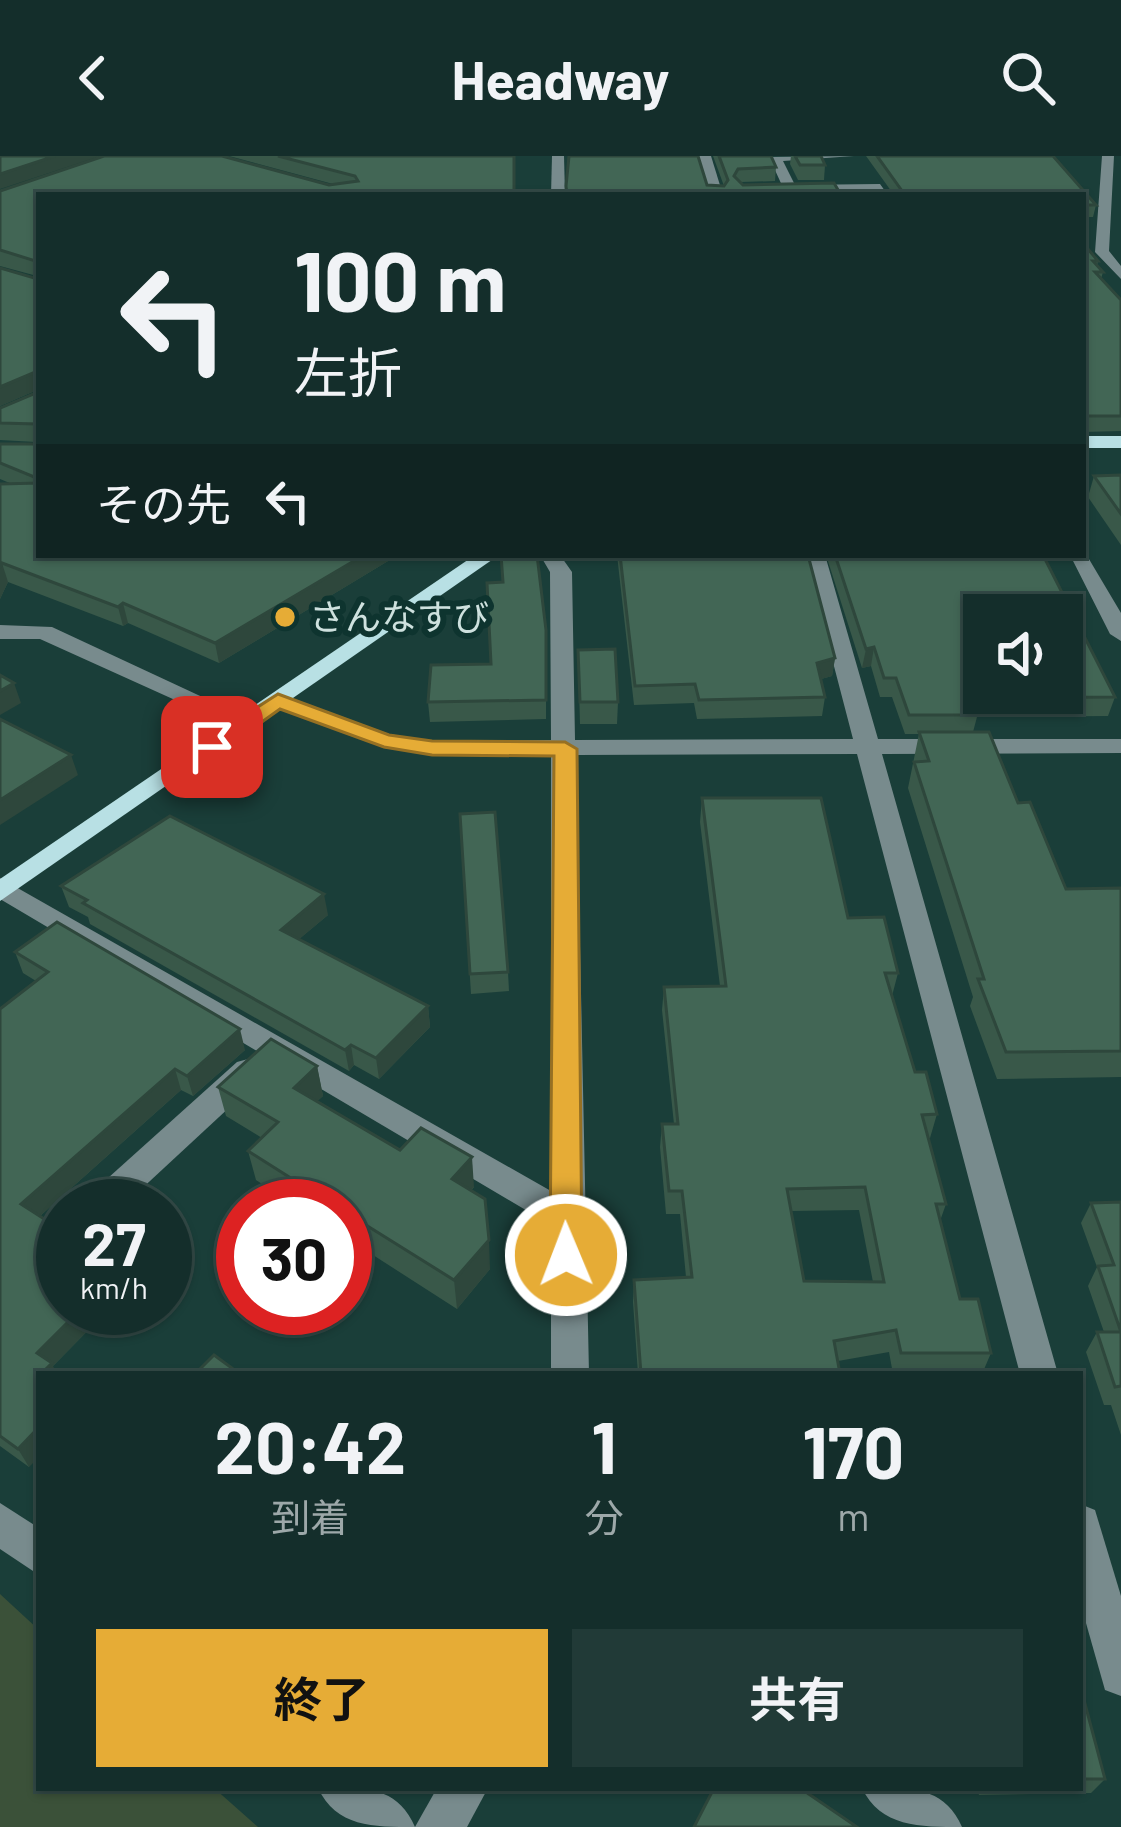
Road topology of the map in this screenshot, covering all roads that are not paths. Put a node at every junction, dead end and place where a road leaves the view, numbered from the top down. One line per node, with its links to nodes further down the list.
1 (848, 156): 8 (street)
2 (1108, 156): 15 (street)
3 (706, 157): 6 (street); 12 (street)
4 (752, 157): 8 (street)
5 (558, 158): 7 (street); 11 (street)
6 (685, 158)
7 (579, 159)
8 (778, 164): 9 (street); 13 (street)
9 (759, 172)
10 (871, 172): 13 (street)
11 (558, 192)
12 (715, 192)
13 (882, 192)
14 (1086, 252): 15 (street)
15 (1102, 252): 16 (street); 17 (street)
16 (1121, 252)
17 (1121, 275)
18 (1086, 442): 19 (main road)
19 (1121, 442)
20 (1086, 460): 21 (main road)
21 (1121, 460)
22 (485, 558): 28 (main road)
23 (552, 558): 32 (street)
24 (816, 558): 31 (street)
25 (1082, 558): 27 (street)
26 (0, 632): 29 (street)
27 (1121, 634)
28 (278, 700): 29 (main road); 32 (street)
29 (246, 723): 33 (main road)
30 (1121, 746): 31 (street)
31 (869, 748): 32 (street); 38 (street)
32 (565, 749): 36 (street)
33 (2, 889): 34 (street)
34 (275, 1047): 35 (street); 36 (street)
35 (130, 1179)
36 (565, 1216): 37 (street)
37 (570, 1371)
38 (1038, 1371)
39 (0, 1523): 41 (street)
40 (1083, 1535): 42 (street)
41 (36, 1552)
42 (1121, 1674)
43 (344, 1791): 46 (street)
44 (463, 1791): 47 (street)
45 (889, 1791): 48 (street)
46 (391, 1827)
47 (439, 1827)
48 (938, 1827)

